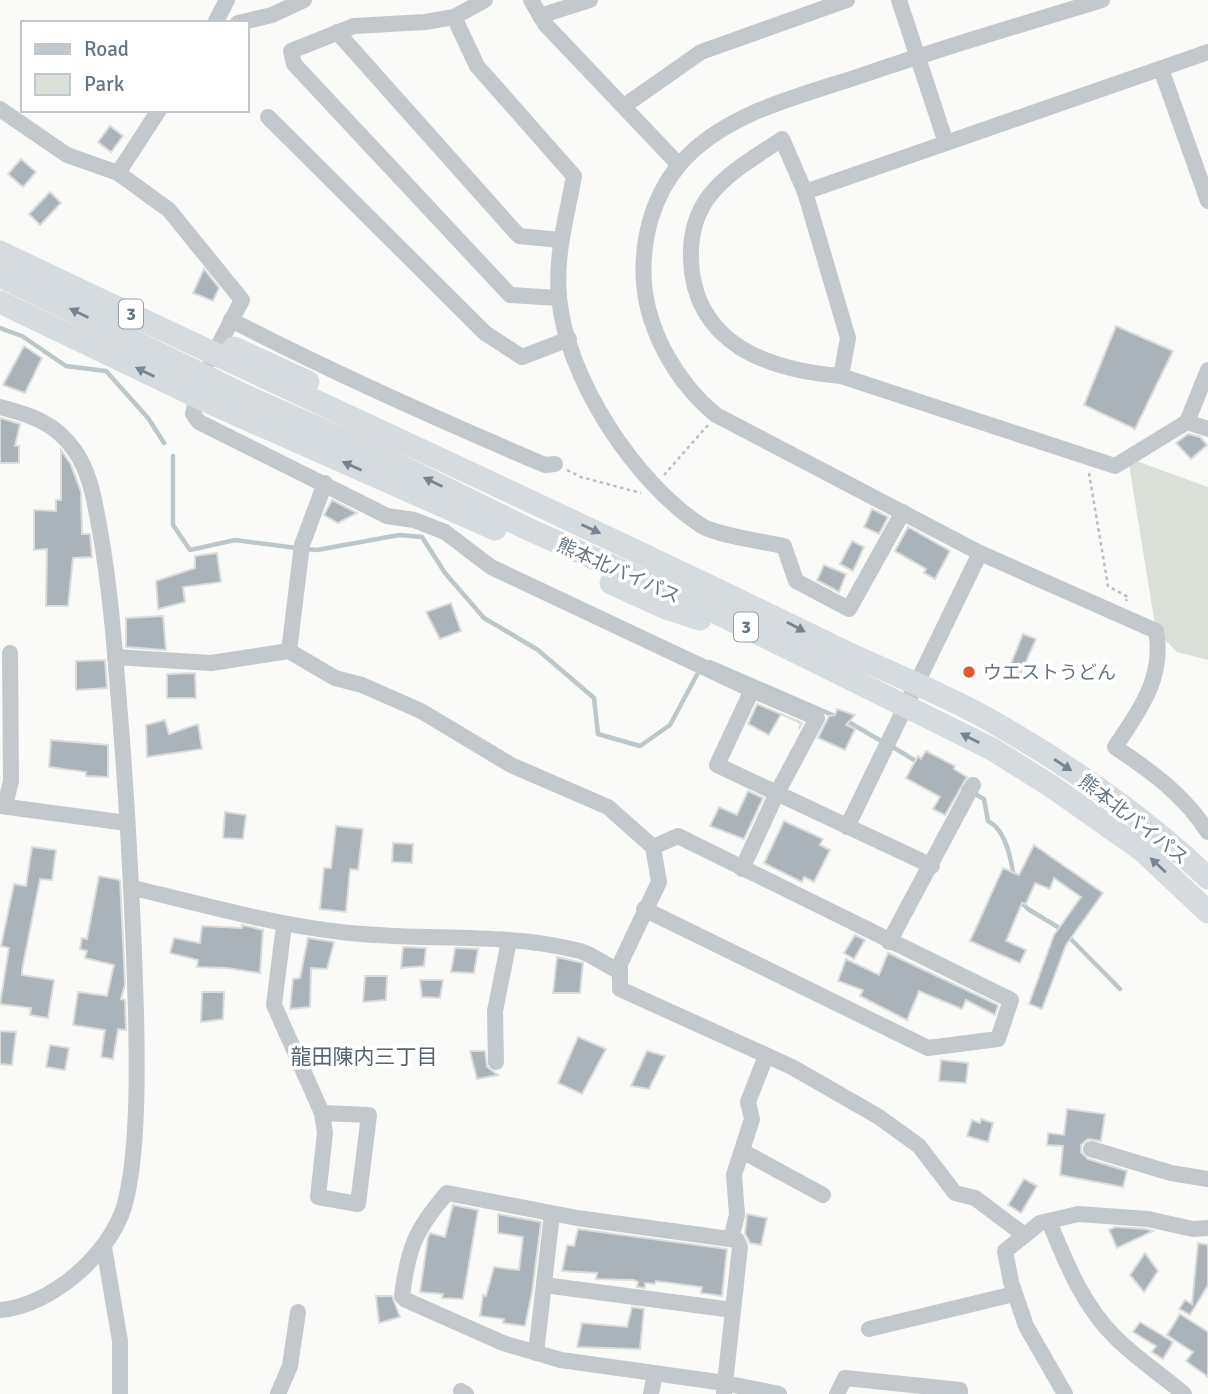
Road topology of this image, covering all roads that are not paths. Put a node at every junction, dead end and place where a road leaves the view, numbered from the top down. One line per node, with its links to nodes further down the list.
1 (227, 0): 11 (street)
2 (304, 0): 12 (street)
3 (485, 0): 10 (street)
4 (531, 0): 9 (street)
5 (590, 0): 9 (street)
6 (847, 0): 17 (street)
7 (899, 0): 15 (street)
8 (1101, 0): 15 (street)
9 (540, 16): 17 (street)
10 (454, 17): 13 (street); 27 (street)
11 (216, 21)
12 (246, 21)
13 (337, 32): 27 (street); 30 (street)
14 (1208, 52): 16 (street)
15 (918, 57): 21 (street); 22 (street)
16 (1161, 69): 21 (street); 25 (street)
17 (624, 106): 22 (street)
18 (0, 109): 23 (street)
19 (158, 112): 23 (street)
20 (268, 117): 33 (street)
21 (946, 143): 24 (street)
22 (679, 165): 45 (street)
23 (118, 173): 32 (street)
24 (805, 192): 36 (street); 36 (street)
25 (1208, 201)
26 (0, 238): 34 (highway)
27 (560, 240): 30 (street)
28 (0, 252): 37 (highway, 熊本北バイパス / 3)
29 (0, 276): 37 (highway, 熊本北バイパス / 3, one-way to 29)
30 (559, 298): 33 (street)
31 (0, 302): 38 (highway, one-way to 31)
32 (231, 320): 34 (street); 42 (street)
33 (569, 340): 45 (street)
34 (220, 341): 38 (street); 44 (highway)
35 (1208, 370): 40 (street)
36 (841, 376): 40 (street)
37 (256, 388): 44 (highway, 熊本北バイパス / 3); 47 (highway, 熊本北バイパス / 3, one-way to 37)
38 (195, 396): 43 (street); 47 (highway, one-way to 38)
39 (0, 407): 50 (street)
40 (1187, 422): 41 (street)
41 (1208, 429)
42 (555, 464)
43 (325, 483): 48 (street); 51 (street)
44 (545, 508): 52 (highway, 熊本北バイパス / 3, one-way to 52)
45 (903, 512): 46 (street)
46 (980, 553): 52 (street); 58 (street)
47 (776, 643): 52 (highway, 熊本北バイパス / 3)
48 (289, 651): 50 (street); 59 (street)
49 (10, 653): 55 (street)
50 (116, 657): 56 (street)
51 (752, 690): 54 (street); 54 (street)
52 (911, 695): 57 (street); 62 (highway, 熊本北バイパス / 3, one-way to 62); 65 (highway, 熊本北バイパス / 3, one-way to 52)
53 (973, 785): 60 (street)
54 (776, 795): 57 (street); 61 (street)
55 (3, 806): 56 (street)
56 (127, 823): 63 (street)
57 (847, 827): 60 (street)
58 (1208, 832)
59 (653, 847): 61 (street); 64 (street)
60 (932, 866): 68 (street)
61 (742, 869): 68 (street)
62 (1208, 878)
63 (133, 888): 66 (street); 82 (street)
64 (644, 909): 68 (street); 69 (street)
65 (1208, 912)
66 (284, 925): 67 (street); 72 (street)
67 (509, 941): 69 (street); 71 (street)
68 (889, 942)
69 (618, 971): 70 (street)
70 (765, 1056): 74 (street); 80 (street)
71 (496, 1062)
72 (322, 1113): 72 (street)
73 (1091, 1149): 75 (street)
74 (742, 1152): 76 (street); 81 (street)
75 (1208, 1180)
76 (823, 1195)
77 (552, 1214): 81 (street); 83 (street); 89 (street)
78 (1049, 1221): 79 (street); 80 (street); 99 (street)
79 (1208, 1228)
80 (1023, 1234): 84 (street)
81 (730, 1239): 86 (street)
82 (104, 1247): 85 (street); 92 (street)
83 (544, 1284): 86 (street); 89 (street)
84 (1014, 1294): 88 (street); 98 (street)
85 (0, 1310)
86 (733, 1310): 91 (street)
87 (298, 1312): 93 (street)
88 (869, 1329)
89 (536, 1353): 90 (street)
90 (655, 1373): 91 (street); 94 (street)
91 (725, 1388): 95 (street)
92 (120, 1394)
93 (278, 1394)
94 (651, 1394)
95 (779, 1394)
96 (838, 1394): 97 (street)
97 (960, 1394)
98 (1065, 1394)
99 (1184, 1394)

